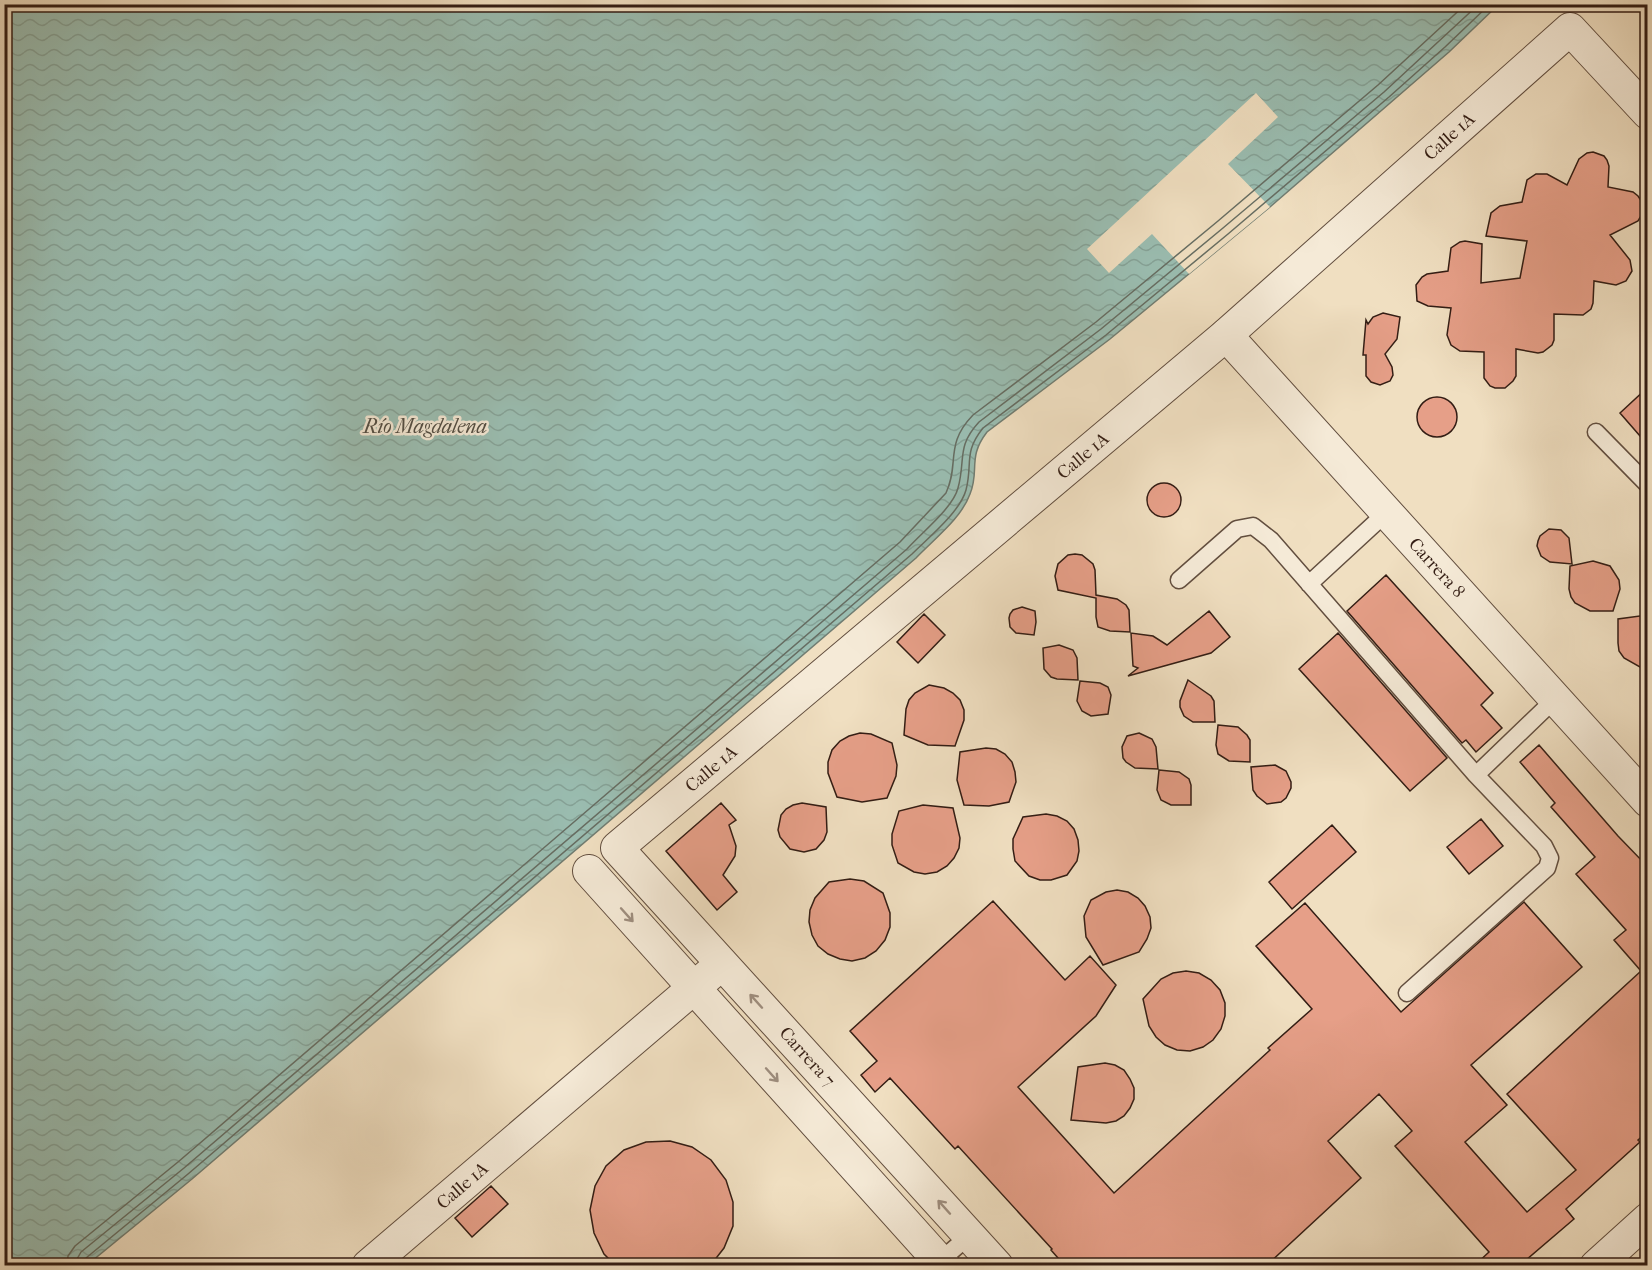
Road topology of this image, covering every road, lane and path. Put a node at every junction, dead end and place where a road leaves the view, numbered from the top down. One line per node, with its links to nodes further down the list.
1 (1647, 113): 2 (street, Calle 1A)
2 (1226, 335): 5 (street, Carrera 8); 11 (street, Calle 1A)
3 (1596, 432): 4 (lane)
4 (1647, 485)
5 (1386, 513): 7 (lane); 8 (street, Carrera 8)
6 (1179, 580): 7 (lane)
7 (1309, 584): 9 (lane)
8 (1555, 699): 9 (lane); 10 (street, Carrera 8)
9 (1476, 775): 15 (lane)
10 (1647, 801)
11 (617, 848): 12 (lane, Calle 1A); 13 (street, Carrera 7)
12 (589, 871): 14 (street, one-way to 14)
13 (722, 963): 14 (street, Calle 1A); 17 (street, Carrera 7, one-way to 13)
14 (693, 989): 18 (street, one-way to 18); 19 (street, Calle 1A)
15 (1407, 993)
16 (1647, 1219): 21 (street)
17 (970, 1235): 18 (lane); 20 (street, Carrera 7)
18 (942, 1263)
19 (368, 1266)
20 (998, 1266)
21 (1596, 1266)

